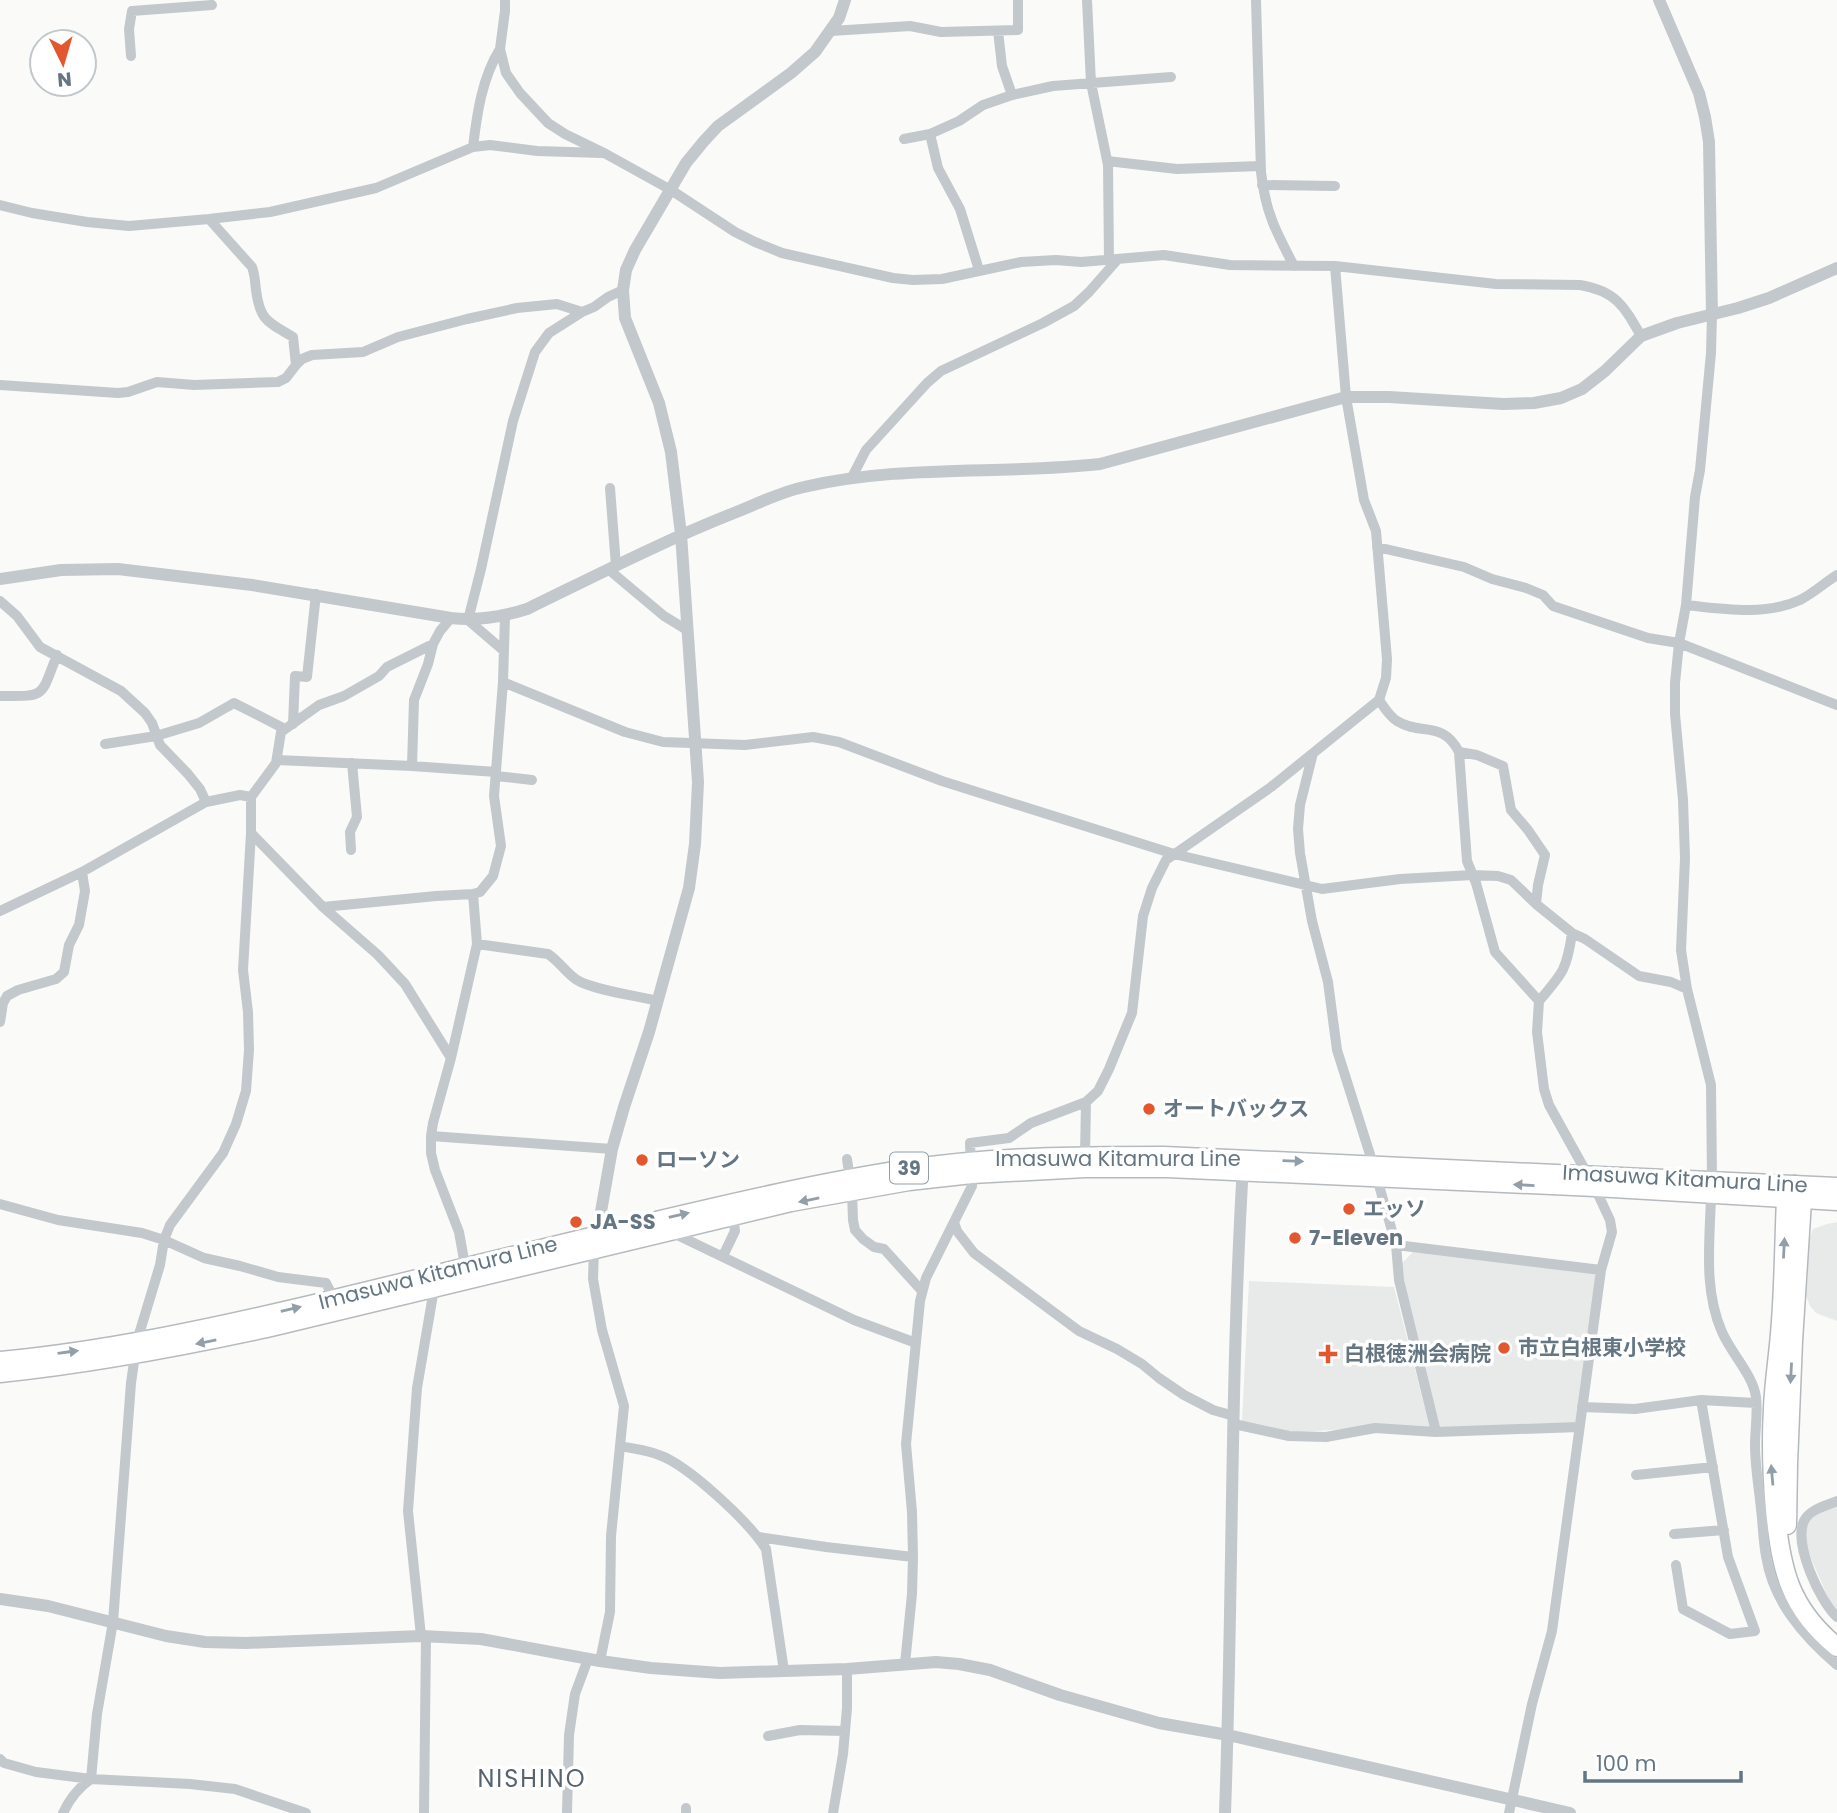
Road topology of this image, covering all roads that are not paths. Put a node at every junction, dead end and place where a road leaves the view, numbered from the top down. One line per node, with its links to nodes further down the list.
1 (505, 0): 11 (street)
2 (845, 0): 10 (street)
3 (1018, 0): 9 (street)
4 (1087, 0): 14 (street)
5 (1256, 0): 21 (street)
6 (1659, 0): 34 (street)
7 (188, 3): 8 (street); 12 (street)
8 (212, 5)
9 (998, 30): 10 (street); 15 (street)
10 (831, 32): 24 (street)
11 (500, 49): 18 (street); 19 (street)
12 (131, 57)
13 (1171, 77): 14 (street)
14 (1091, 83): 15 (street); 20 (street)
15 (1012, 95): 16 (street)
16 (930, 134): 17 (street); 31 (street)
17 (904, 139)
18 (473, 147): 19 (street); 26 (street)
19 (606, 154): 24 (street)
20 (1107, 162): 21 (street); 27 (street)
21 (1261, 166): 22 (street)
22 (1262, 186): 23 (street); 28 (street)
23 (1335, 186)
24 (671, 190): 31 (street); 32 (street)
25 (0, 205): 26 (street)
26 (209, 219): 36 (street)
27 (1114, 259): 28 (street); 31 (street); 39 (street)
28 (1294, 266): 29 (street)
29 (1335, 266): 35 (street); 38 (street)
30 (1837, 268): 34 (street)
31 (979, 270)
32 (623, 290): 33 (street); 41 (street)
33 (582, 312): 36 (street); 51 (street)
34 (1712, 315): 35 (street); 48 (street)
35 (1641, 336): 38 (street)
36 (296, 365): 37 (street)
37 (0, 385)
38 (1346, 397): 39 (street); 42 (street)
39 (851, 479): 41 (street)
40 (610, 488): 43 (street)
41 (681, 534): 43 (street); 52 (street)
42 (1377, 547): 53 (street); 59 (street)
43 (612, 568): 49 (street); 52 (street)
44 (1837, 575): 48 (street)
45 (0, 579): 46 (street)
46 (316, 594): 50 (street); 61 (street)
47 (0, 601): 56 (street)
48 (1686, 605): 53 (street)
49 (505, 616): 51 (street); 55 (street)
50 (451, 618): 51 (street); 54 (street)
51 (468, 620): 55 (street)
52 (687, 630): 63 (street)
53 (1679, 643): 60 (street); 86 (street)
54 (433, 644): 61 (street); 69 (street)
55 (504, 651): 57 (street)
56 (57, 655): 58 (street); 62 (street)
57 (503, 682): 63 (street); 70 (street)
58 (0, 696)
59 (1379, 700): 65 (street); 66 (street)
60 (1837, 705)
61 (289, 727): 62 (street); 67 (street)
62 (156, 736): 64 (street); 73 (street)
63 (696, 743): 76 (street); 87 (street)
64 (105, 744)
65 (1459, 752): 78 (street); 81 (street)
66 (1313, 753): 76 (street); 79 (street)
67 (277, 760): 68 (street); 72 (street)
68 (352, 763): 69 (street); 75 (street)
69 (412, 766): 70 (street)
70 (496, 774): 71 (street); 80 (street)
71 (532, 780)
72 (251, 797): 73 (street); 74 (street)
73 (206, 802): 77 (street)
74 (251, 833): 82 (street); 110 (street)
75 (351, 850)
76 (1174, 854): 79 (street); 91 (street)
77 (82, 872): 83 (street); 89 (street)
78 (1473, 875): 79 (street); 81 (street); 88 (street)
79 (1307, 886): 98 (street)
80 (473, 894): 82 (street); 85 (street)
81 (1536, 904): 84 (street)
82 (323, 907): 90 (street)
83 (0, 911)
84 (1573, 933): 86 (street); 88 (street)
85 (477, 944): 87 (street); 90 (street)
86 (1687, 989): 103 (street)
87 (658, 1001): 93 (street)
88 (1539, 1001): 99 (street)
89 (0, 1022)
90 (451, 1058): 92 (street)
91 (1086, 1102): 94 (street); 97 (street)
92 (431, 1136): 93 (street); 115 (street)
93 (612, 1149): 111 (street)
94 (1085, 1155): 96 (main road, Imasuwa Kitamura Line / 39); 97 (main road, Imasuwa Kitamura Line / 39)
95 (847, 1159): 100 (street)
96 (1243, 1165): 97 (main road, Imasuwa Kitamura Line / 39); 98 (main road, Imasuwa Kitamura Line / 39); 126 (street)
97 (972, 1168): 100 (main road, Imasuwa Kitamura Line / 39); 108 (street)
98 (1375, 1171): 99 (main road, Imasuwa Kitamura Line / 39); 102 (main road, Imasuwa Kitamura Line / 39, one-way to 98); 112 (street)
99 (1585, 1174): 102 (street); 103 (main road, Imasuwa Kitamura Line / 39)
100 (850, 1184): 107 (main road, Imasuwa Kitamura Line / 39, one-way to 107); 111 (main road, Imasuwa Kitamura Line / 39, one-way to 100); 117 (street)
101 (1837, 1186): 104 (main road, Imasuwa Kitamura Line / 39)
102 (1595, 1188): 103 (main road, Imasuwa Kitamura Line / 39); 114 (street)
103 (1711, 1188): 104 (main road, Imasuwa Kitamura Line / 39); 124 (street)
104 (1794, 1195): 105 (main road, Imasuwa Kitamura Line / 39); 141 (highway, one-way to 141); 143 (highway, one-way to 104)
105 (1837, 1202)
106 (0, 1204): 110 (street)
107 (733, 1216): 109 (main road, Imasuwa Kitamura Line / 39); 113 (street)
108 (954, 1222): 117 (street); 126 (street)
109 (670, 1232): 111 (main road, Imasuwa Kitamura Line / 39); 113 (street)
110 (164, 1240): 118 (street); 120 (street)
111 (596, 1242): 115 (main road, Imasuwa Kitamura Line / 39); 129 (street)
112 (1396, 1245): 114 (street); 128 (street)
113 (723, 1256): 119 (street)
114 (1601, 1270): 125 (street)
115 (466, 1274): 116 (main road, Imasuwa Kitamura Line / 39); 118 (main road, Imasuwa Kitamura Line / 39)
116 (434, 1289): 120 (main road, Imasuwa Kitamura Line / 39, one-way to 120); 142 (street)
117 (922, 1291): 119 (street)
118 (334, 1299): 120 (main road, Imasuwa Kitamura Line / 39, one-way to 118)
119 (916, 1343): 136 (street)
120 (136, 1348): 121 (main road, Imasuwa Kitamura Line / 39, one-way to 120); 122 (main road, Imasuwa Kitamura Line / 39); 140 (street)
121 (0, 1360)
122 (0, 1374)
123 (1701, 1400): 124 (street); 125 (street); 130 (street)
124 (1756, 1403): 146 (street)
125 (1582, 1407): 127 (street)
126 (1234, 1420): 128 (street); 150 (street)
127 (1579, 1427): 128 (street); 154 (street)
128 (1436, 1433)
129 (621, 1446): 135 (street); 144 (street)
130 (1713, 1467): 131 (street); 133 (street)
131 (1636, 1475)
132 (1837, 1501): 139 (street)
133 (1724, 1530): 134 (street); 137 (street)
134 (1674, 1534)
135 (759, 1537): 136 (street); 148 (street)
136 (913, 1556): 145 (street)
137 (1676, 1565)
138 (0, 1599): 140 (street)
139 (1837, 1617)
140 (113, 1622): 142 (street); 153 (street)
141 (1837, 1633)
142 (423, 1636): 144 (street); 157 (street)
143 (1837, 1647)
144 (594, 1660): 148 (street); 158 (street)
145 (905, 1664): 147 (street); 150 (street)
146 (1837, 1665)
147 (847, 1669): 148 (street); 149 (street)
148 (784, 1671)
149 (845, 1731): 151 (street); 159 (street)
150 (1228, 1735): 154 (street); 160 (street)
151 (768, 1736)
152 (0, 1759): 153 (street)
153 (91, 1779): 155 (street); 156 (street)
154 (1511, 1807): 161 (street)
155 (63, 1813)
156 (306, 1813)
157 (424, 1813)
158 (567, 1813)
159 (833, 1813)
160 (1225, 1813)
161 (1570, 1813)

